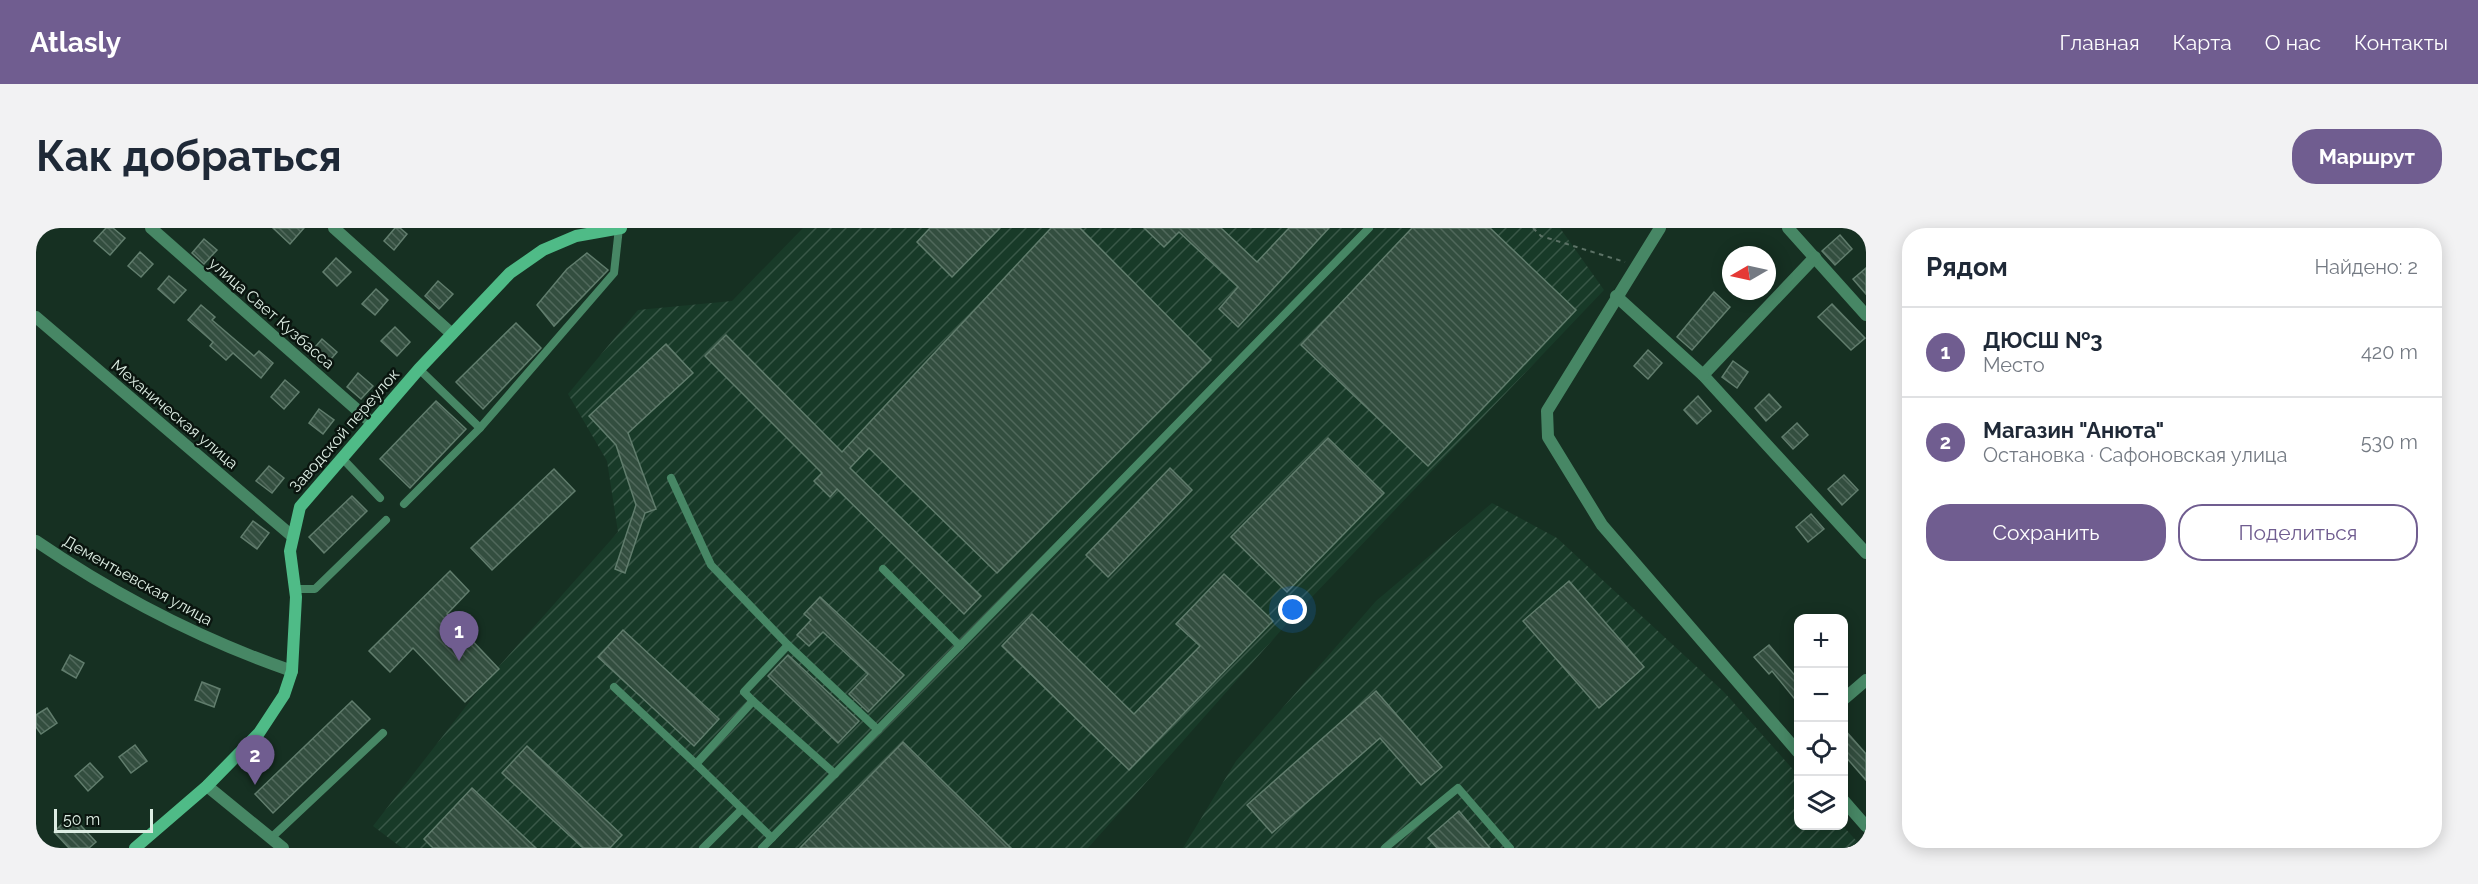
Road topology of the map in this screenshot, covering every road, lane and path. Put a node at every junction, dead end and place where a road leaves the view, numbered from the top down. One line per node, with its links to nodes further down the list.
1 (151, 228): 17 (street, улица Свет Кузбасса)
2 (334, 228): 14 (street)
3 (620, 228): 8 (main road, Заводской переулок); 18 (lane)
4 (1369, 228): 30 (lane)
5 (1533, 228): 10 (path)
6 (1660, 228): 10 (street)
7 (1788, 228): 9 (street)
8 (572, 232): 14 (main road, Заводской переулок)
9 (1815, 257): 12 (street); 16 (street)
10 (1636, 266): 11 (street)
11 (1617, 296): 16 (street); 38 (street)
12 (1866, 315)
13 (36, 317): 24 (street, Механическая улица)
14 (452, 334): 15 (main road, Заводской переулок)
15 (418, 369): 17 (main road, Заводской переулок); 18 (lane)
16 (1703, 375): 26 (street)
17 (372, 423): 19 (main road, Заводской переулок)
18 (480, 428): 22 (lane)
19 (342, 458): 21 (lane); 24 (main road, Заводской переулок)
20 (671, 478): 29 (lane)
21 (380, 498)
22 (404, 504)
23 (386, 520): 28 (lane)
24 (292, 536): 28 (main road, Заводской переулок)
25 (36, 541): 31 (street, Дементьевская улица)
26 (1866, 553)
27 (883, 569): 30 (lane)
28 (295, 589): 31 (main road, Заводской переулок)
29 (788, 645): 35 (lane); 36 (lane)
30 (960, 646): 36 (lane)
31 (292, 671): 41 (main road, Заводской переулок)
32 (1866, 680): 34 (street)
33 (614, 687): 39 (lane)
34 (1848, 696)
35 (753, 701): 39 (lane); 40 (lane)
36 (878, 730): 40 (lane)
37 (383, 733): 45 (lane)
38 (1794, 741)
39 (696, 764): 43 (lane)
40 (835, 774): 46 (lane)
41 (207, 786): 45 (street); 47 (main road, Заводской переулок)
42 (1848, 806): 44 (street)
43 (742, 809): 46 (lane); 49 (lane)
44 (1866, 826)
45 (271, 838): 48 (street)
46 (772, 838): 50 (lane)
47 (135, 848)
48 (283, 848)
49 (703, 848)
50 (762, 848)
51 (1385, 848): 52 (lane)
52 (1510, 848)

